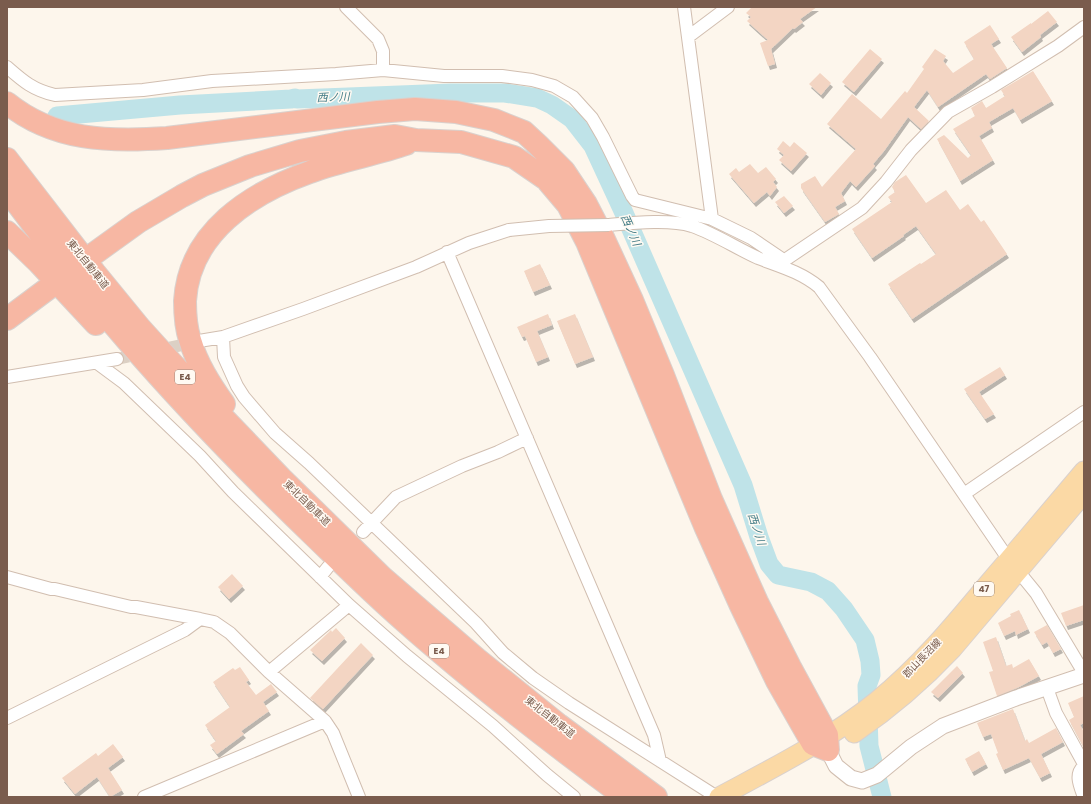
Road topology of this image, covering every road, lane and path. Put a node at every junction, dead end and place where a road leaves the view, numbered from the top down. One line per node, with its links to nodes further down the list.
1 (346, 7): 7 (street)
2 (684, 7): 5 (street)
3 (728, 7): 5 (street)
4 (1084, 28): 16 (street)
5 (688, 37): 13 (street)
6 (7, 67): 7 (street)
7 (383, 70): 13 (street)
8 (7, 104): 10 (highway)
9 (416, 140): 10 (highway); 36 (highway); 44 (highway)
10 (538, 145): 44 (highway)
11 (7, 159): 36 (highway, 東北自動車道 / E4)
12 (7, 190): 27 (highway, 東北自動車道 / E4)
13 (712, 218): 16 (street)
14 (7, 232): 27 (highway)
15 (447, 252): 16 (street, bridge); 19 (street); 25 (street)
16 (782, 262): 29 (street)
17 (7, 303): 18 (highway)
18 (7, 319)
19 (222, 337): 20 (street); 30 (street)
20 (199, 341)
21 (117, 359): 22 (street)
22 (98, 363): 23 (street); 35 (street)
23 (7, 377)
24 (1084, 412): 29 (street)
25 (527, 438): 30 (street); 45 (street)
26 (1084, 471): 32 (main road, 郡山長沼線 / 47)
27 (266, 489): 50 (highway, 東北自動車道 / E4)
28 (1084, 493): 32 (main road, 郡山長沼線 / 47)
29 (964, 494): 32 (street)
30 (371, 522): 31 (street); 45 (street)
31 (363, 532)
32 (1014, 565): 40 (street); 44 (main road, 郡山長沼線 / 47)
33 (328, 567): 35 (street)
34 (7, 577): 38 (street)
35 (320, 577): 37 (street)
36 (382, 577): 51 (highway, 東北自動車道 / E4)
37 (349, 605): 39 (street); 49 (street)
38 (200, 618): 39 (street); 42 (street)
39 (269, 672): 43 (street)
40 (1084, 674): 41 (street)
41 (1047, 688): 44 (street); 46 (street)
42 (7, 718)
43 (325, 721): 47 (street); 48 (street)
44 (823, 743): 52 (main road, 郡山長沼線 / 47)
45 (660, 761): 52 (street)
46 (1084, 765): 53 (street)
47 (144, 797)
48 (359, 797)
49 (574, 797)
50 (625, 797)
51 (656, 797)
52 (719, 797)
53 (1084, 797)

